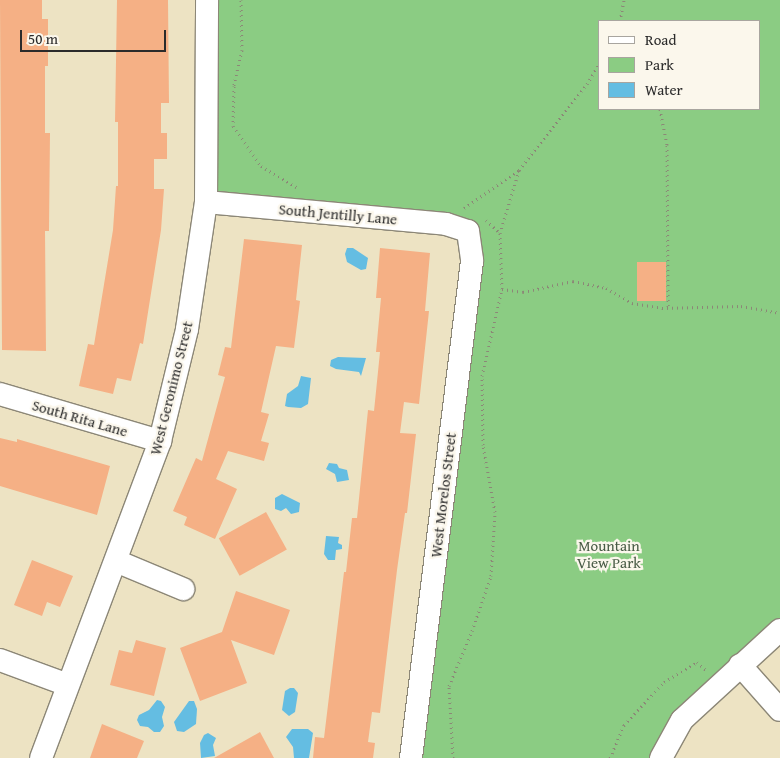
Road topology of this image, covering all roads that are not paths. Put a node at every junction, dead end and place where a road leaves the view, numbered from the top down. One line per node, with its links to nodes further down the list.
1 (207, 0): 2 (street, West Geronimo Street)
2 (206, 202): 3 (street, South Jentilly Lane); 5 (street, West Geronimo Street)
3 (473, 219): 14 (street, West Morelos Street)
4 (0, 394): 5 (street, South Rita Lane)
5 (160, 441): 6 (street, West Geronimo Street)
6 (116, 561): 7 (street); 11 (street, West Geronimo Street)
7 (183, 588)
8 (780, 630): 10 (street)
9 (0, 660): 11 (street)
10 (740, 665): 12 (street); 15 (street)
11 (68, 685): 13 (street, West Geronimo Street)
12 (780, 710)
13 (41, 758)
14 (410, 758)
15 (661, 758)

